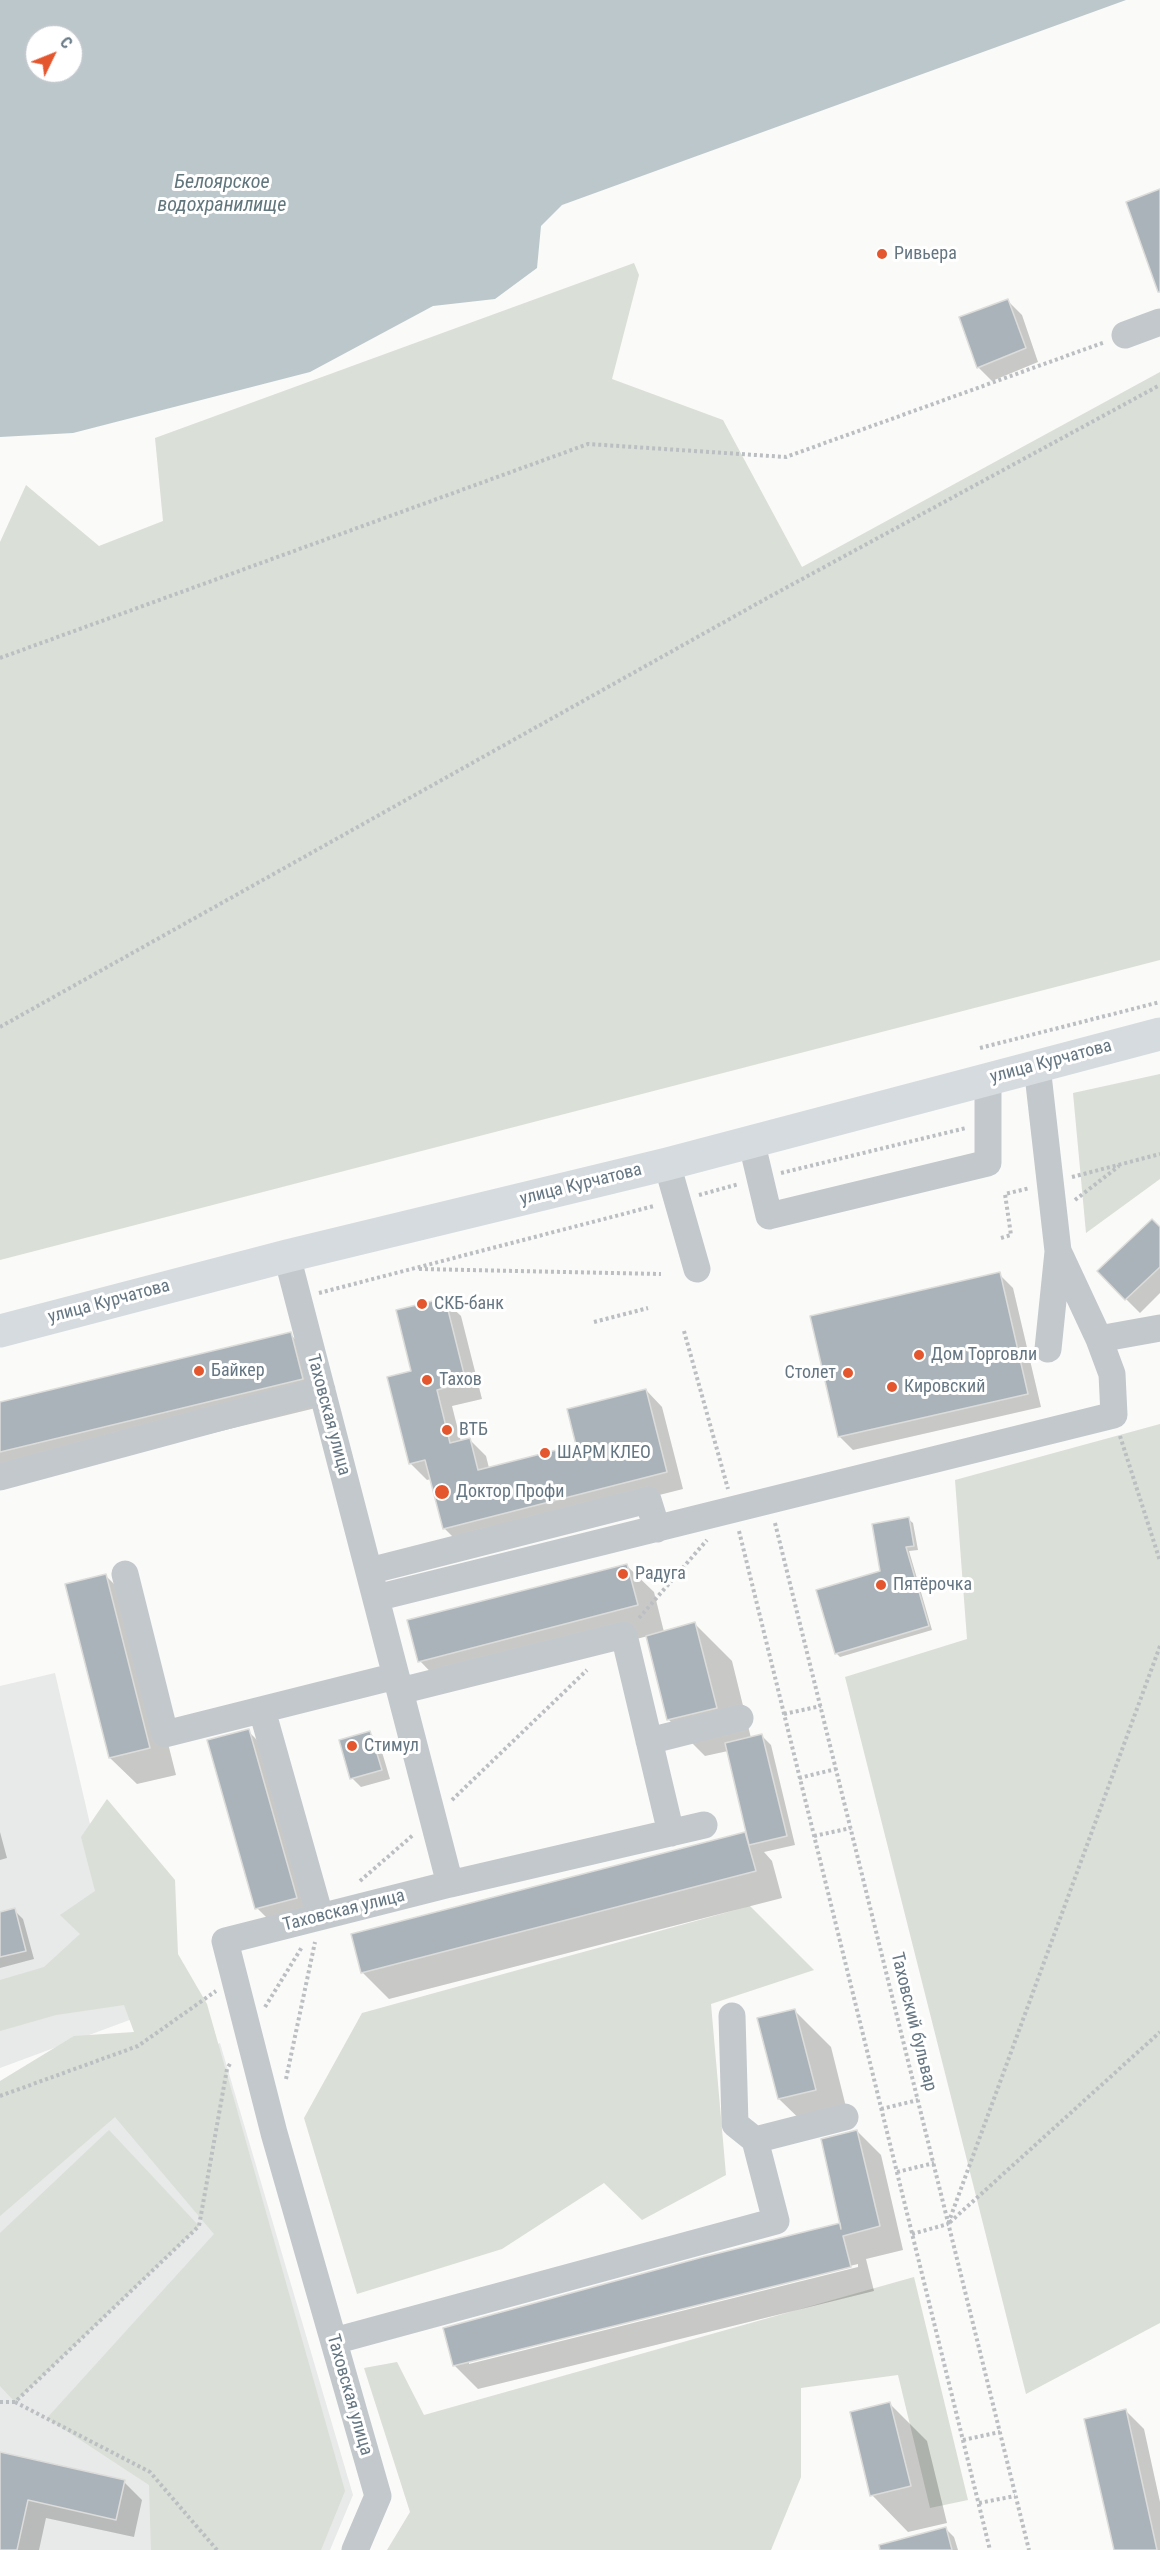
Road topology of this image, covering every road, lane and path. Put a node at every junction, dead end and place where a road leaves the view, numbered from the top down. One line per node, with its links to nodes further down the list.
1 (1160, 322): 2 (street)
2 (1125, 335): 4 (path)
3 (1160, 385): 6 (path)
4 (0, 658)
5 (1160, 1002): 8 (path)
6 (0, 1027)
7 (1160, 1034): 9 (main road, улица Курчатова)
8 (984, 1063): 9 (main road, улица Курчатова); 10 (main road, улица Курчатова); 10 (street)
9 (1037, 1066): 14 (street)
10 (751, 1140): 12 (main road, улица Курчатова)
11 (1160, 1154): 13 (path)
12 (667, 1164): 18 (main road, улица Курчатова); 20 (street)
13 (1122, 1164): 14 (path); 15 (path)
14 (1051, 1182): 15 (street); 16 (path)
15 (1054, 1216): 17 (street)
16 (1001, 1238)
17 (1058, 1251): 27 (street); 28 (street)
18 (287, 1256): 25 (main road, улица Курчатова); 29 (street, Таховская улица)
19 (412, 1269): 21 (path)
20 (697, 1269)
21 (661, 1274)
22 (648, 1308): 23 (path)
23 (594, 1322)
24 (1160, 1328): 27 (street)
25 (0, 1331)
26 (684, 1331): 33 (path)
27 (1099, 1339): 30 (street)
28 (1048, 1349)
29 (322, 1390): 31 (street); 36 (street, Таховская улица)
30 (1114, 1415): 32 (street); 35 (path)
31 (0, 1477)
32 (770, 1501): 33 (street); 43 (path, Таховский бульвар)
33 (734, 1510): 34 (street); 39 (path); 45 (path)
34 (657, 1529): 36 (street); 38 (street)
35 (1160, 1561)
36 (369, 1571): 38 (street, Таховская улица)
37 (125, 1574): 44 (street)
38 (376, 1598): 42 (street, Таховская улица)
39 (624, 1635): 42 (street); 47 (street)
40 (1160, 1646): 70 (path)
41 (589, 1668): 50 (path)
42 (398, 1683): 44 (street); 50 (street, Таховская улица)
43 (821, 1706): 45 (path); 48 (path, Таховский бульвар)
44 (262, 1710): 57 (street)
45 (784, 1714): 49 (path)
46 (740, 1718): 47 (street)
47 (649, 1741): 53 (street)
48 (836, 1769): 49 (path); 52 (path, Таховский бульвар)
49 (800, 1778): 54 (path)
50 (433, 1817): 55 (street, Таховская улица); 56 (path)
51 (704, 1825): 53 (street)
52 (851, 1828): 54 (path); 64 (path, Таховский бульвар)
53 (671, 1833): 55 (street)
54 (814, 1836): 65 (path)
55 (450, 1884): 57 (street, Таховская улица)
56 (355, 1886)
57 (320, 1916): 58 (street, Таховская улица); 61 (path); 62 (path)
58 (234, 1978): 61 (street, Таховская улица); 63 (path)
59 (732, 2016): 67 (street)
60 (1160, 2032): 70 (path)
61 (249, 2034): 72 (street, Таховская улица); 74 (path)
62 (284, 2088)
63 (0, 2096)
64 (918, 2100): 65 (path); 68 (path, Таховский бульвар)
65 (881, 2109): 69 (path)
66 (845, 2117): 67 (street)
67 (755, 2140): 72 (street)
68 (934, 2163): 69 (path); 70 (path, Таховский бульвар)
69 (897, 2172): 71 (path)
70 (948, 2224): 71 (path); 75 (path, Таховский бульвар)
71 (912, 2234): 76 (path)
72 (334, 2340): 80 (street, Таховская улица)
73 (0, 2402): 74 (path)
74 (15, 2402): 79 (path)
75 (1000, 2432): 76 (path); 77 (path, Таховский бульвар)
76 (963, 2440): 78 (path)
77 (1016, 2496): 78 (path); 82 (path, Таховский бульвар)
78 (979, 2503): 81 (path)
79 (217, 2550)
80 (355, 2550)
81 (990, 2550)
82 (1029, 2550)

